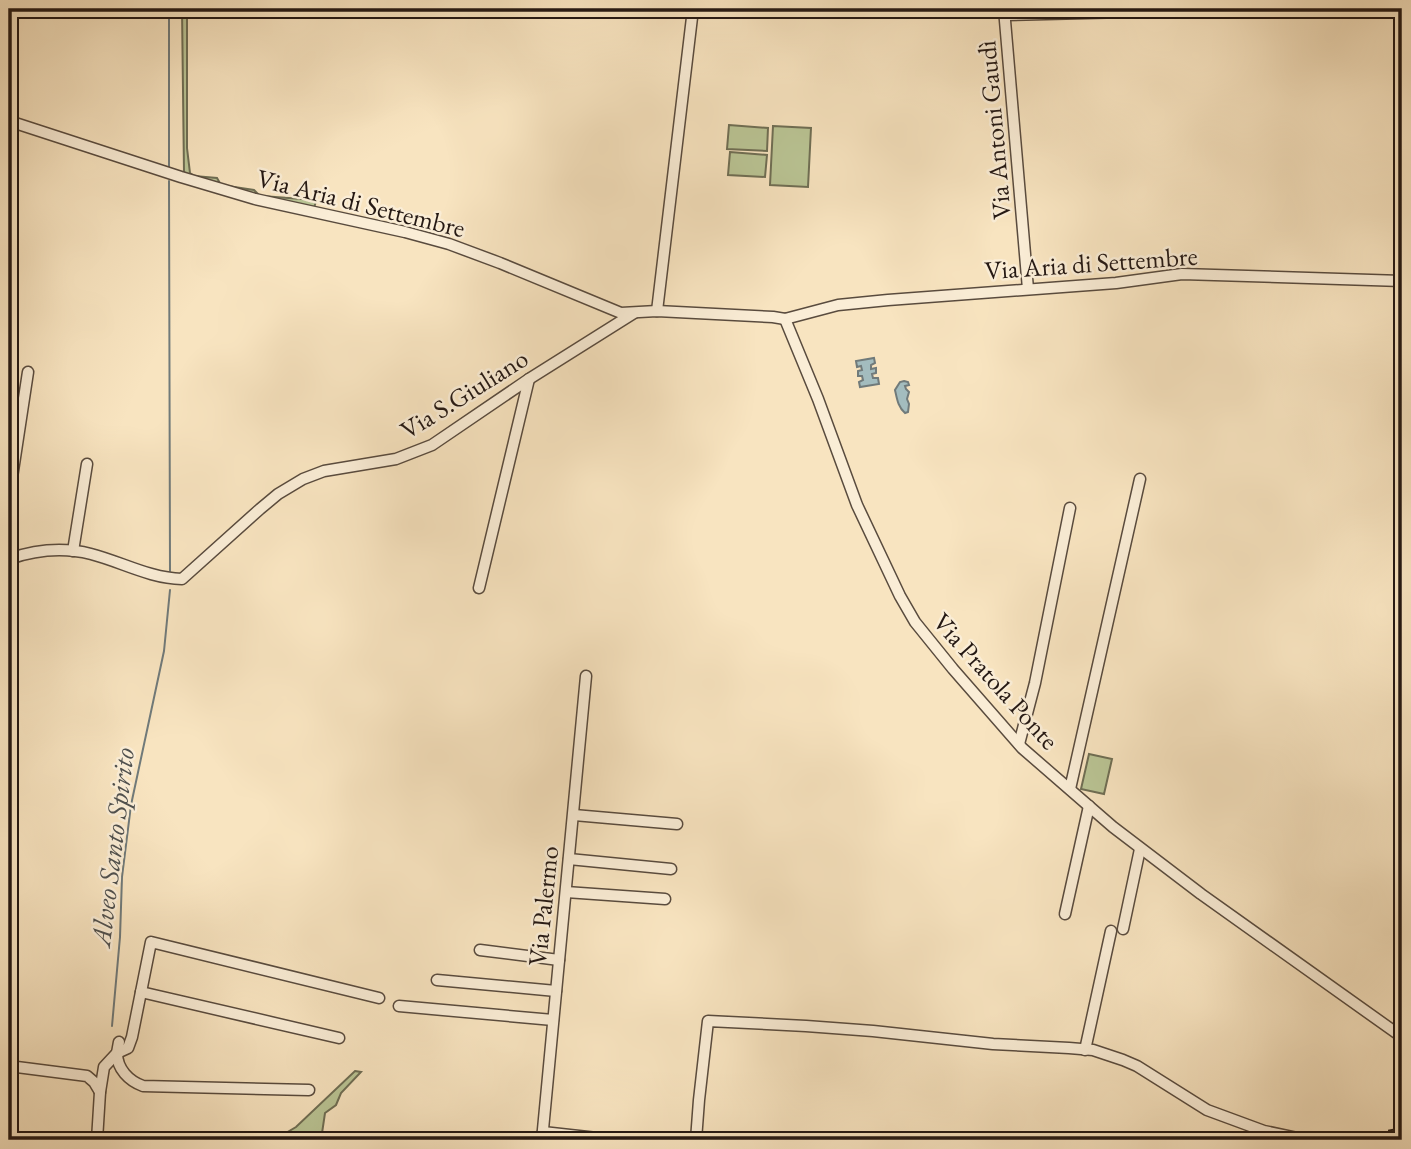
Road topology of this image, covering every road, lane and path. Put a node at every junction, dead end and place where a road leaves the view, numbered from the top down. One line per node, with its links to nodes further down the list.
1 (694, 9): 7 (street)
2 (1247, 9): 3 (street)
3 (1004, 12): 6 (street, Via Antoni Gaudì)
4 (9, 121): 8 (street, Via Aria di Settembre)
5 (1402, 281): 6 (street, Via Aria di Settembre)
6 (1028, 289): 9 (street, Via Aria di Settembre)
7 (657, 311): 8 (street, Via Aria di Settembre); 9 (street, Via Aria di Settembre)
8 (635, 313): 11 (street, Via S.Giuliano)
9 (787, 323): 20 (street, Via Pratola Ponte)
10 (28, 372): 14 (street)
11 (529, 379): 16 (street, Via S.Giuliano); 18 (street)
12 (87, 464): 16 (street)
13 (1140, 480): 21 (street)
14 (9, 497)
15 (1070, 508): 20 (street)
16 (73, 551): 17 (street, Via S.Giuliano)
17 (9, 559)
18 (479, 588)
19 (586, 676): 23 (street, Via Palermo)
20 (1018, 744): 21 (street, Via Pratola Ponte)
21 (1070, 789): 22 (street, Via Pratola Ponte)
22 (1089, 806): 25 (street, Via Pratola Ponte); 30 (street)
23 (574, 815): 24 (street); 26 (street, Via Palermo)
24 (677, 824)
25 (1140, 849): 31 (street); 41 (street, Via Pratola Ponte)
26 (569, 859): 27 (street); 28 (street, Via Palermo)
27 (671, 869)
28 (566, 892): 29 (street); 34 (street, Via Palermo)
29 (665, 899)
30 (1065, 914)
31 (1123, 929)
32 (1111, 931): 44 (street)
33 (480, 950): 34 (street)
34 (559, 960): 36 (street, Via Palermo)
35 (437, 980): 36 (street)
36 (556, 991): 40 (street, Via Palermo)
37 (141, 992): 38 (street); 42 (street); 45 (street)
38 (379, 998)
39 (399, 1006): 40 (street)
40 (553, 1020): 49 (street, Via Palermo)
41 (1402, 1037)
42 (338, 1038)
43 (119, 1042): 45 (street)
44 (1085, 1050): 52 (street); 53 (street)
45 (117, 1053): 47 (street); 48 (street)
46 (9, 1066): 48 (street)
47 (309, 1090)
48 (100, 1092): 50 (street)
49 (543, 1136): 51 (street)
50 (97, 1140)
51 (615, 1140)
52 (696, 1140)
53 (1307, 1140)

